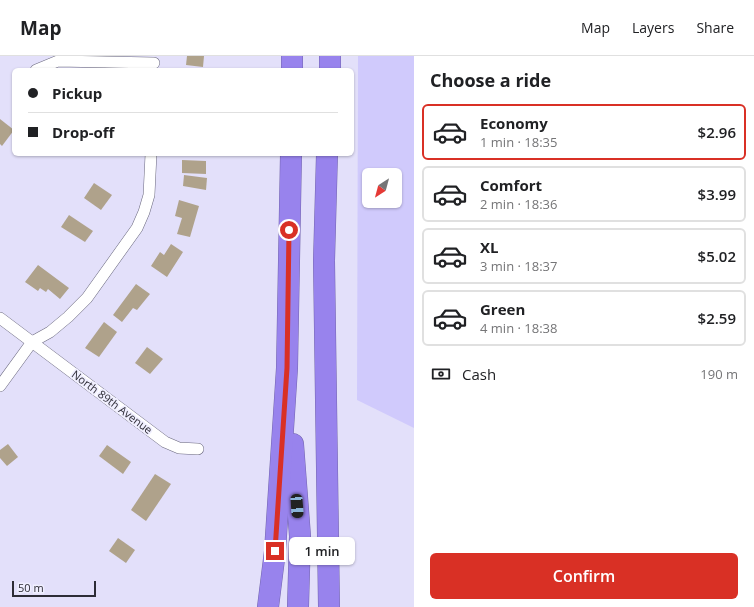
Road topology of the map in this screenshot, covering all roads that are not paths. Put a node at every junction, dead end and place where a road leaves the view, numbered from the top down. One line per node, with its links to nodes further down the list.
1 (292, 56): 5 (highway)
2 (330, 56): 6 (highway)
3 (154, 63): 4 (street)
4 (41, 68)
5 (292, 68)
6 (330, 68)
7 (151, 156): 11 (street)
8 (291, 156): 12 (highway)
9 (327, 156): 17 (highway)
10 (0, 318): 11 (street, North 89th Avenue)
11 (32, 342): 13 (street); 14 (street, North 89th Avenue)
12 (287, 368): 15 (highway); 16 (highway)
13 (0, 386)
14 (198, 449)
15 (268, 607)
16 (298, 607)
17 (329, 607)

